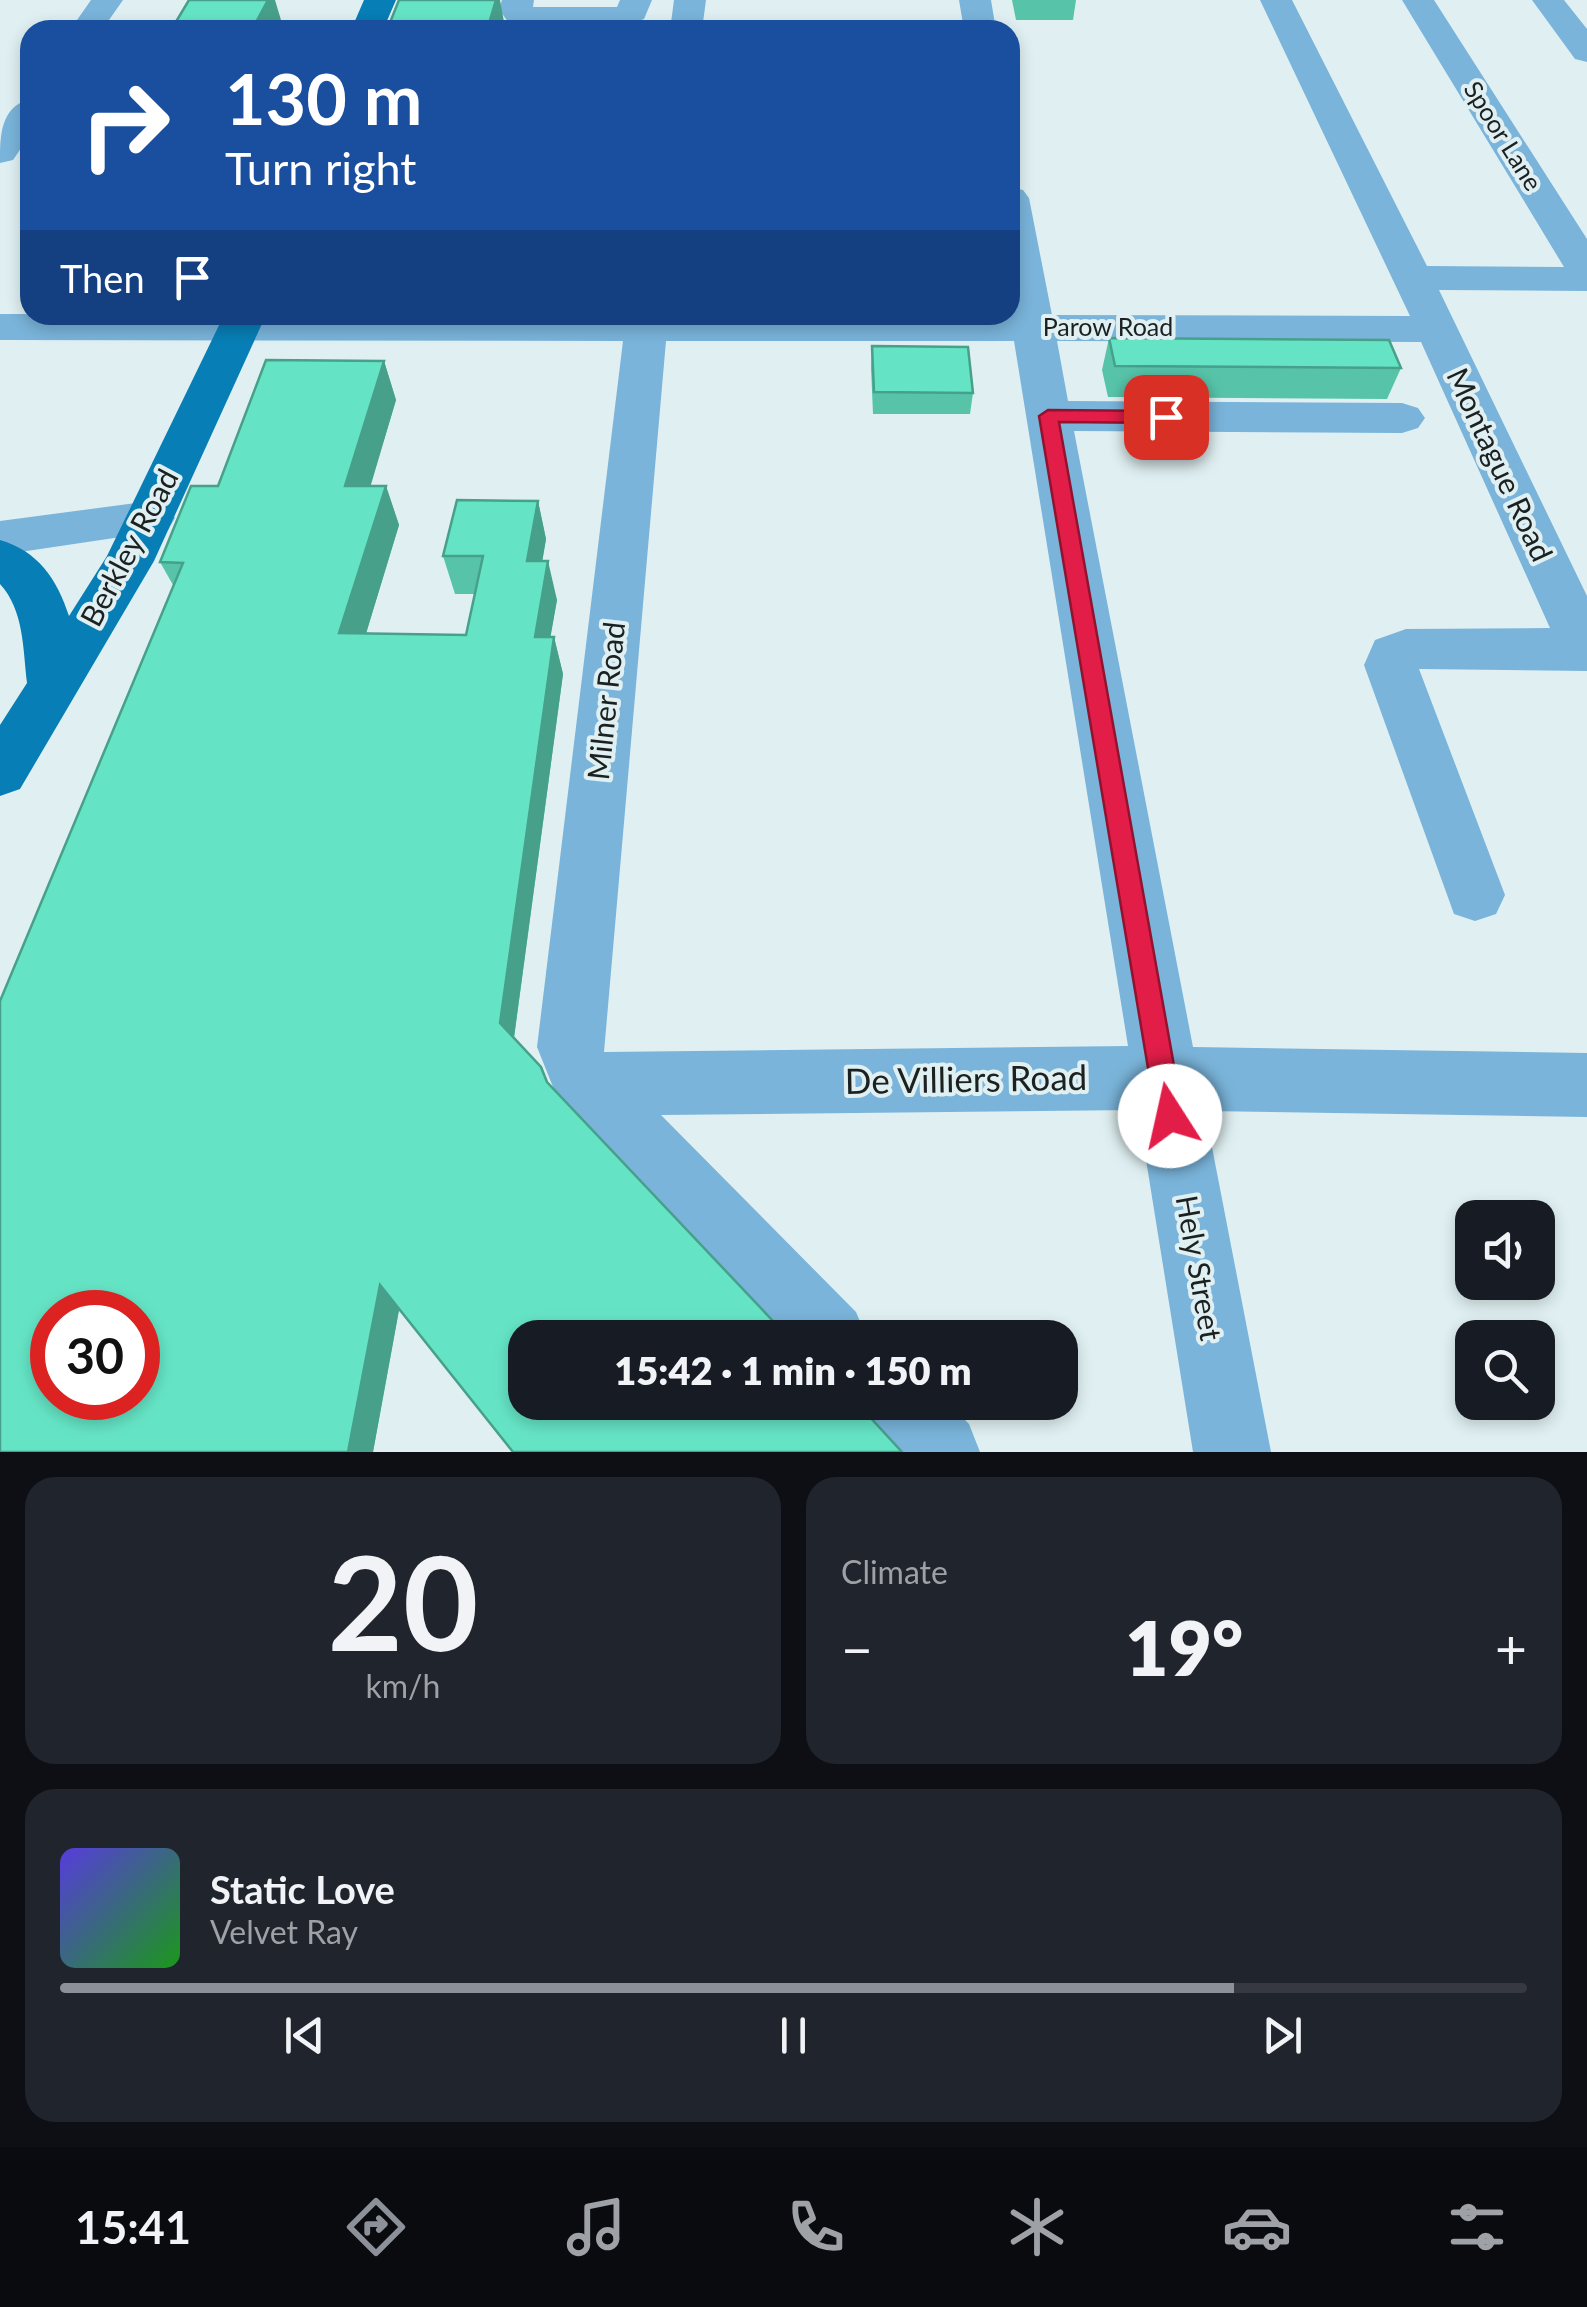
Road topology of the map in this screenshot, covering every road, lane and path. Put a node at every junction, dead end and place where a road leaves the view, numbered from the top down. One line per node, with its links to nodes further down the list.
1 (518, 0): 6 (street)
2 (636, 0): 6 (street)
3 (1276, 0): 12 (street, Montague Road)
4 (1418, 0): 11 (street, Spoor Lane)
5 (1548, 0): 7 (street)
6 (595, 8)
7 (1587, 52)
8 (20, 124): 9 (street)
9 (0, 152)
10 (1020, 254): 19 (street, Hely Street)
11 (1587, 271)
12 (1413, 278): 13 (street); 20 (street, Montague Road)
13 (1587, 279)
14 (81, 325): 18 (street, Parow Road)
15 (240, 325): 23 (main road, Berkley Road)
16 (646, 325): 31 (street, Milner Road)
17 (904, 325): 19 (street, Parow Road)
18 (0, 327)
19 (1033, 327): 20 (street, Parow Road); 21 (street, Hely Street)
20 (1435, 328): 26 (street, Montague Road)
21 (1048, 416): 22 (street); 30 (street, Hely Street)
22 (1402, 418)
23 (151, 518): 24 (street); 27 (main road, Berkley Road)
24 (0, 538)
25 (0, 558): 27 (main road)
26 (1586, 649): 29 (street)
27 (54, 687): 28 (main road, Berkley Road)
28 (0, 774)
29 (1475, 895)
30 (1162, 1078): 31 (street, De Villiers Road); 32 (street, De Villiers Road); 36 (street, Hely Street)
31 (584, 1084): 33 (street)
32 (1587, 1085)
33 (813, 1320)
34 (910, 1420): 35 (street)
35 (941, 1452)
36 (1232, 1452)

